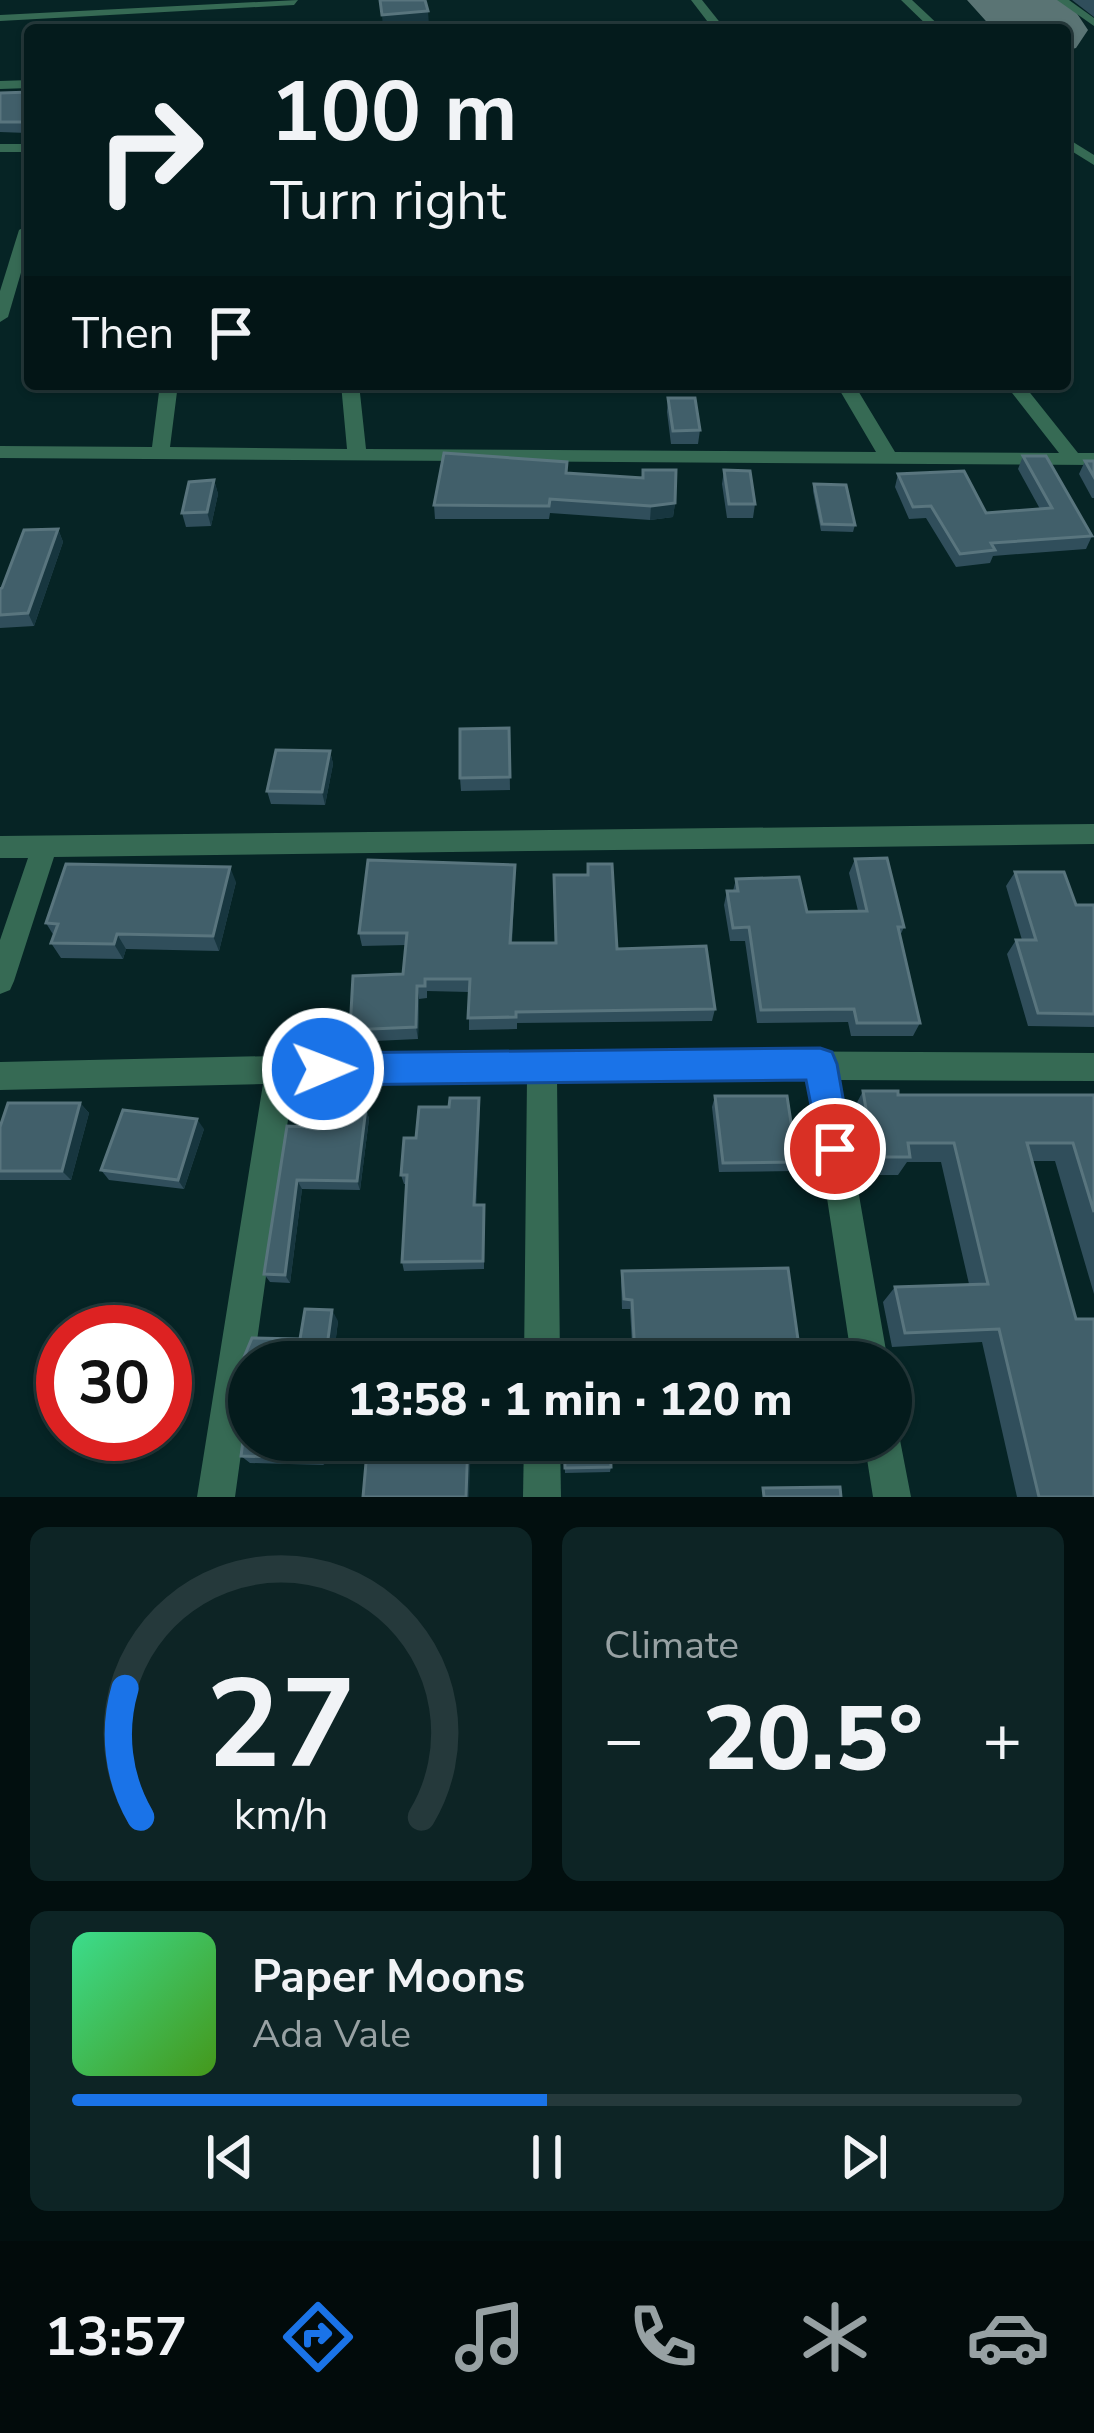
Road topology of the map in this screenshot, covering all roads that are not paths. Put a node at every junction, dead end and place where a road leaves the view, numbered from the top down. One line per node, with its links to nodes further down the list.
1 (697, 0): 9 (street)
2 (906, 0): 10 (street)
3 (1063, 0): 8 (street)
4 (195, 3): 5 (street); 6 (street)
5 (90, 6): 7 (street)
6 (295, 6)
7 (0, 18)
8 (1094, 22)
9 (715, 24)
10 (932, 24)
11 (24, 237): 12 (street)
12 (0, 317)
13 (168, 390): 19 (street)
14 (351, 390): 18 (street)
15 (849, 390): 20 (street)
16 (1020, 390): 21 (street)
17 (0, 452): 19 (street)
18 (357, 453): 19 (street); 20 (street)
19 (160, 455)
20 (889, 458): 21 (street)
21 (1084, 459)
22 (1094, 834): 24 (street)
23 (0, 847): 24 (street)
24 (45, 847): 25 (street)
25 (0, 981)
26 (542, 1064): 27 (street); 29 (street); 31 (street)
27 (820, 1064): 28 (street); 32 (street)
28 (1094, 1067)
29 (280, 1070): 30 (street); 35 (street)
30 (0, 1076)
31 (542, 1341)
32 (866, 1341)
33 (542, 1461): 36 (street)
34 (886, 1461): 37 (street)
35 (216, 1497)
36 (542, 1497)
37 (892, 1497)

